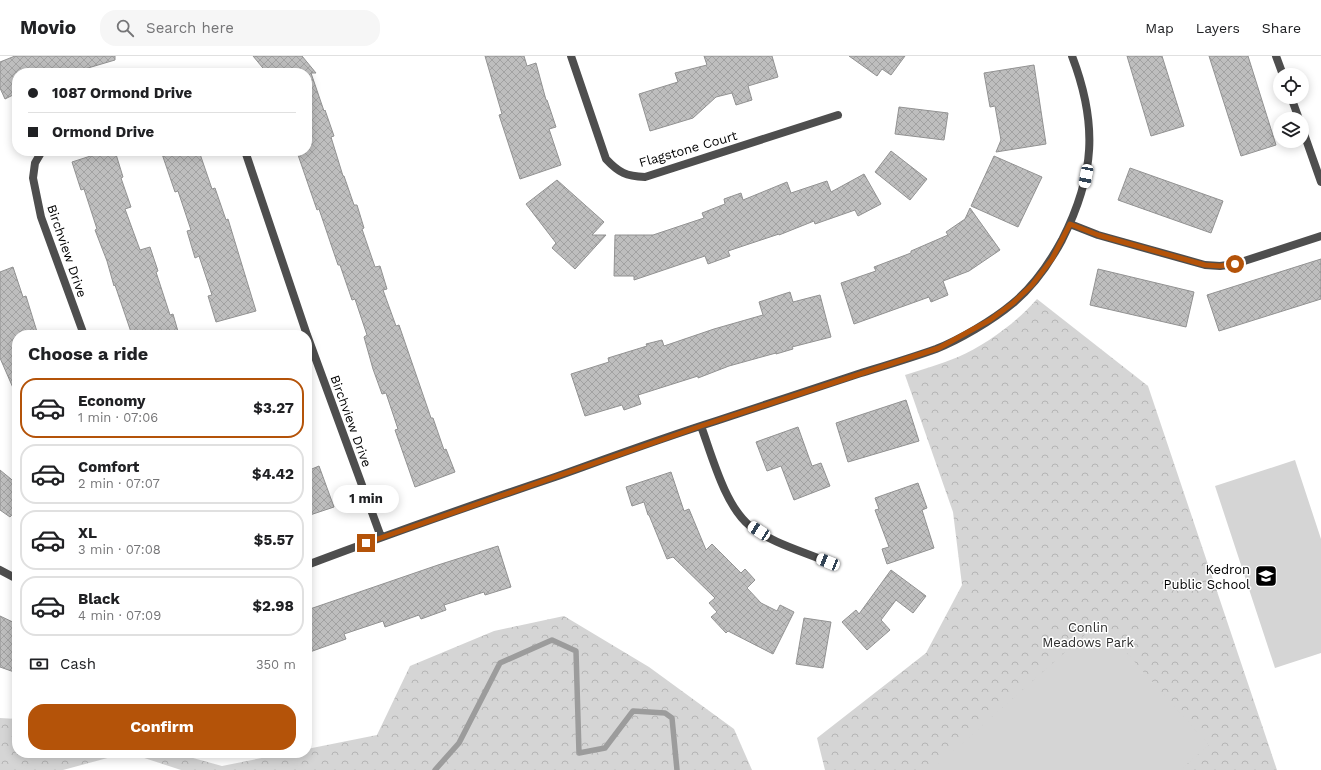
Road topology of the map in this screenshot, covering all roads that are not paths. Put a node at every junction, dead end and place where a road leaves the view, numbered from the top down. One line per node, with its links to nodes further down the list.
1 (571, 56): 5 (street, Flagstone Court)
2 (1072, 56): 10 (street)
3 (1276, 56): 4 (street)
4 (1280, 68)
5 (838, 115)
6 (1309, 148): 9 (street)
7 (39, 156): 12 (street, Birchview Drive)
8 (247, 156): 13 (street, Birchview Drive)
9 (1321, 182)
10 (1070, 224): 11 (street); 15 (street)
11 (1321, 236)
12 (82, 330)
13 (305, 330)
14 (312, 349): 16 (street, Birchview Drive)
15 (701, 426): 16 (street); 17 (street)
16 (381, 537): 18 (street)
17 (828, 562)
18 (312, 563)
19 (0, 570): 20 (street)
20 (12, 576)

